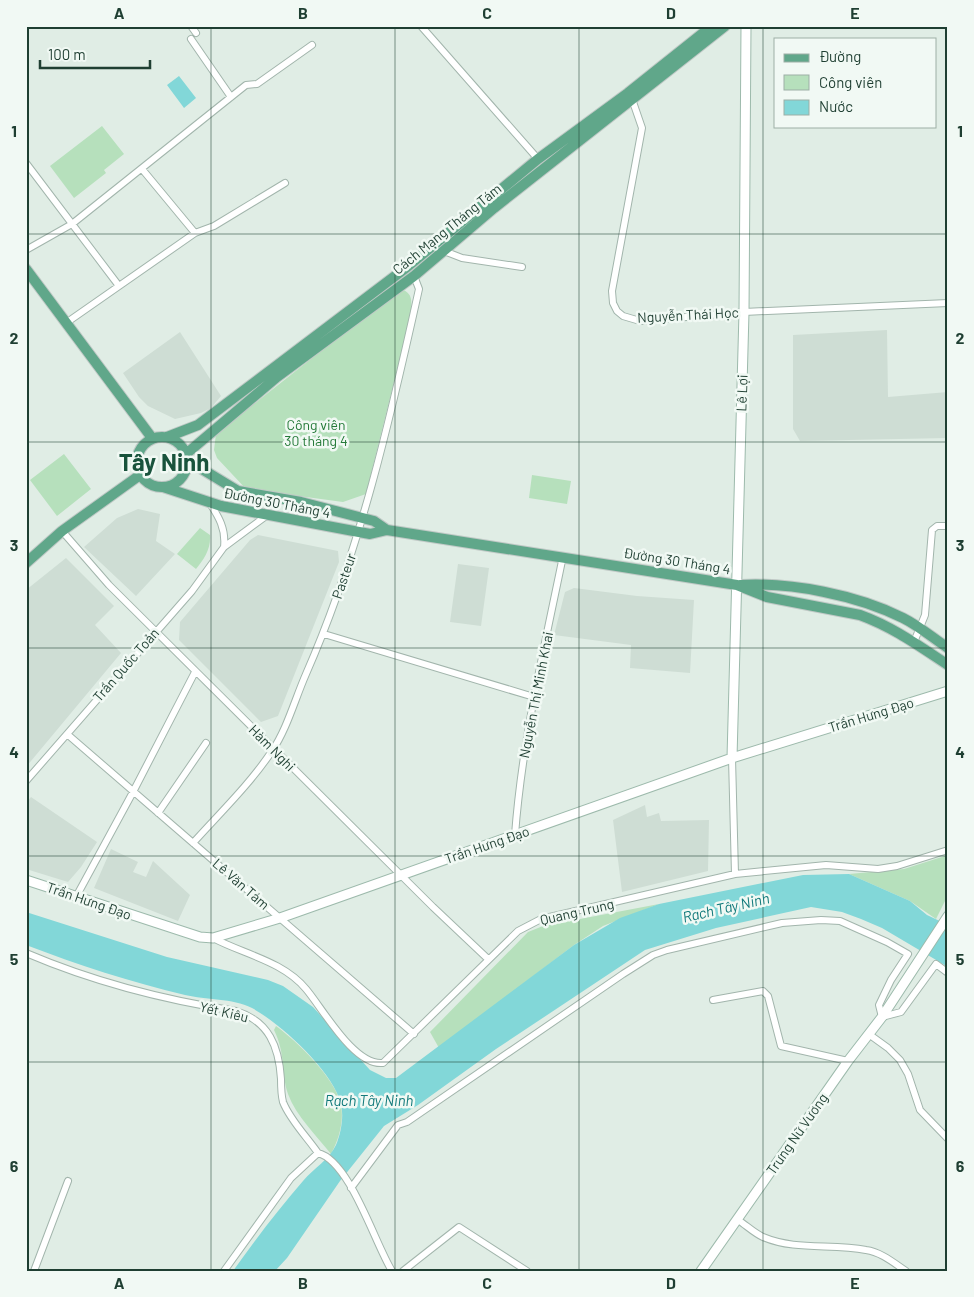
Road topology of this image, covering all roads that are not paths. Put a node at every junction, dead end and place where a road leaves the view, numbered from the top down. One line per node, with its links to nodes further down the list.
1 (191, 26): 6 (street)
2 (421, 26): 11 (street)
3 (712, 26): 9 (main road, Cách Mạng Tháng Tám)
4 (725, 26): 9 (main road, Cách Mạng Tháng Tám)
5 (746, 27): 25 (street, Lê Lợi)
6 (196, 33)
7 (190, 39): 10 (street)
8 (312, 45): 10 (street)
9 (630, 96): 11 (main road, Cách Mạng Tháng Tám); 15 (main road, Cách Mạng Tháng Tám); 25 (street, Nguyễn Thái Học)
10 (231, 97): 13 (street)
11 (538, 159): 15 (main road, Cách Mạng Tháng Tám)
12 (26, 163): 16 (street)
13 (142, 169): 16 (street); 17 (street)
14 (285, 183): 17 (street)
15 (513, 186): 18 (main road, Cách Mạng Tháng Tám)
16 (72, 224): 19 (street); 23 (street)
17 (195, 233): 23 (street)
18 (440, 247): 20 (street); 22 (main road, Cách Mạng Tháng Tám)
19 (26, 250)
20 (522, 267)
21 (26, 269): 26 (main road)
22 (411, 271): 27 (main road, Cách Mạng Tháng Tám); 29 (main road, Cách Mạng Tháng Tám); 34 (street, Pasteur)
23 (119, 286): 26 (street)
24 (948, 303): 25 (street, Nguyễn Thái Học)
25 (744, 312): 42 (street, Lê Lợi)
26 (66, 323): 28 (main road)
27 (167, 436): 28 (main road); 29 (main road)
28 (152, 438): 30 (main road)
29 (186, 457): 31 (main road); 34 (main road, Đường 30 Tháng 4)
30 (140, 475): 31 (main road); 37 (main road)
31 (163, 487): 32 (main road, Đường 30 Tháng 4)
32 (209, 502): 33 (main road, Đường 30 Tháng 4); 39 (street)
33 (266, 516): 38 (main road, Đường 30 Tháng 4); 39 (street, Trần Quốc Toản)
34 (364, 518): 36 (main road, Đường 30 Tháng 4); 38 (street, Pasteur)
35 (948, 526): 43 (street)
36 (387, 530): 38 (main road, Đường 30 Tháng 4); 40 (main road, Đường 30 Tháng 4)
37 (62, 531): 41 (main road); 44 (street, Hàm Nghi)
38 (359, 532): 45 (street, Pasteur)
39 (224, 547): 44 (street, Trần Quốc Toản)
40 (563, 556): 42 (main road, Đường 30 Tháng 4); 51 (street, Nguyễn Thị Minh Khai)
41 (26, 563)
42 (737, 585): 43 (main road); 46 (main road, Đường 30 Tháng 4); 55 (street, Lê Lợi)
43 (921, 629): 46 (street); 47 (main road)
44 (155, 631): 49 (street, Hàm Nghi); 52 (street, Trần Quốc Toản)
45 (324, 634): 51 (street); 54 (street, Pasteur)
46 (914, 642): 48 (main road, Đường 30 Tháng 4)
47 (948, 648)
48 (948, 665)
49 (195, 672): 54 (street, Hàm Nghi); 57 (street)
50 (948, 691): 55 (street, Trần Hưng Đạo)
51 (534, 697): 59 (street, Nguyễn Thị Minh Khai)
52 (67, 734): 56 (street, Trần Quốc Toản); 57 (street, Lê Văn Tám)
53 (206, 743): 58 (street)
54 (274, 749): 60 (street, Pasteur); 63 (street, Hàm Nghi)
55 (732, 758): 59 (street, Trần Hưng Đạo); 62 (street)
56 (26, 781)
57 (133, 792): 58 (street, Lê Văn Tám); 65 (street)
58 (158, 813): 60 (street, Lê Văn Tám)
59 (515, 835): 63 (street, Trần Hưng Đạo)
60 (193, 842): 67 (street, Lê Văn Tám)
61 (948, 850): 62 (street, Quang Trung)
62 (735, 874): 70 (street, Quang Trung)
63 (401, 875): 67 (street, Trần Hưng Đạo); 70 (street, Hàm Nghi)
64 (26, 880): 65 (street, Trần Hưng Đạo)
65 (76, 897): 68 (street, Trần Hưng Đạo)
66 (948, 916): 73 (street, Trưng Nữ Vương)
67 (280, 918): 68 (street, Trần Hưng Đạo); 74 (street, Lê Văn Tám)
68 (213, 938): 74 (street, Quang Trung)
69 (26, 953): 78 (street, Yết Kiêu)
70 (488, 959): 74 (street, Quang Trung)
71 (948, 973): 73 (street)
72 (712, 1000): 76 (street)
73 (882, 1017): 75 (street, Trưng Nữ Vương); 80 (street)
74 (414, 1034)
75 (870, 1035): 76 (street, Trưng Nữ Vương); 77 (street)
76 (848, 1061): 81 (street, Trưng Nữ Vương)
77 (948, 1139)
78 (318, 1153): 80 (street); 83 (street)
79 (68, 1182): 82 (street)
80 (351, 1188): 84 (street)
81 (738, 1220): 87 (street, Trưng Nữ Vương); 88 (street)
82 (34, 1271)
83 (224, 1271)
84 (392, 1271)
85 (403, 1271): 86 (street)
86 (527, 1271)
87 (701, 1271)
88 (906, 1271)

